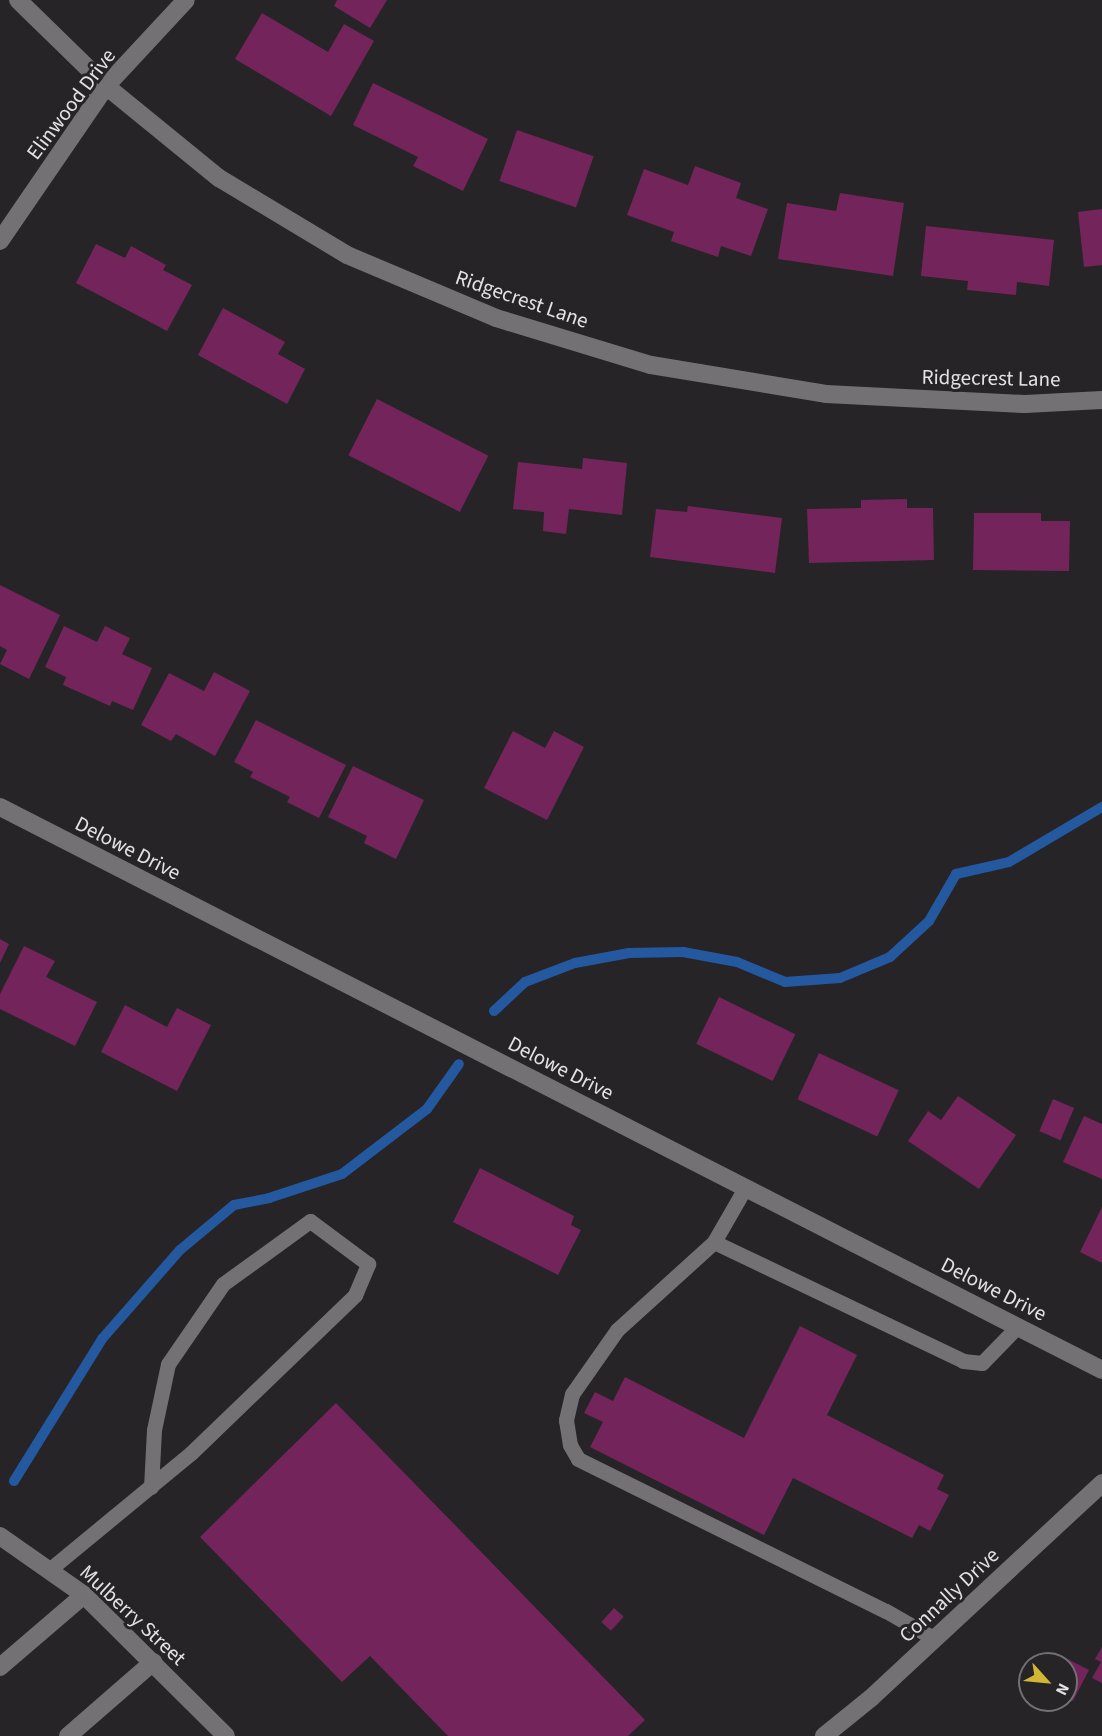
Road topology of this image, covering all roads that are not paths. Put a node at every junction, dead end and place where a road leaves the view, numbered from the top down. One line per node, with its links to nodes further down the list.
1 (18, 0): 3 (street, Ridgecrest Lane)
2 (186, 0): 3 (street, Elinwood Drive)
3 (106, 86): 4 (street, Elinwood Drive); 5 (street, Ridgecrest Lane)
4 (0, 241)
5 (1102, 400)
6 (0, 807): 7 (street, Delowe Drive)
7 (745, 1188): 8 (lane); 9 (street, Delowe Drive)
8 (714, 1242): 9 (lane); 16 (lane)
9 (1017, 1326): 10 (street, Delowe Drive)
10 (1102, 1370)
11 (1102, 1483): 16 (street, Connally Drive)
12 (151, 1486): 12 (lane); 14 (lane)
13 (0, 1536): 14 (street, Mulberry Street)
14 (49, 1570): 15 (street, Mulberry Street)
15 (84, 1595): 17 (street, Mulberry Street); 18 (street)
16 (935, 1639): 21 (street, Connally Drive)
17 (153, 1662): 19 (street); 20 (street, Mulberry Street)
18 (0, 1667)
19 (68, 1736)
20 (226, 1736)
21 (824, 1736)

